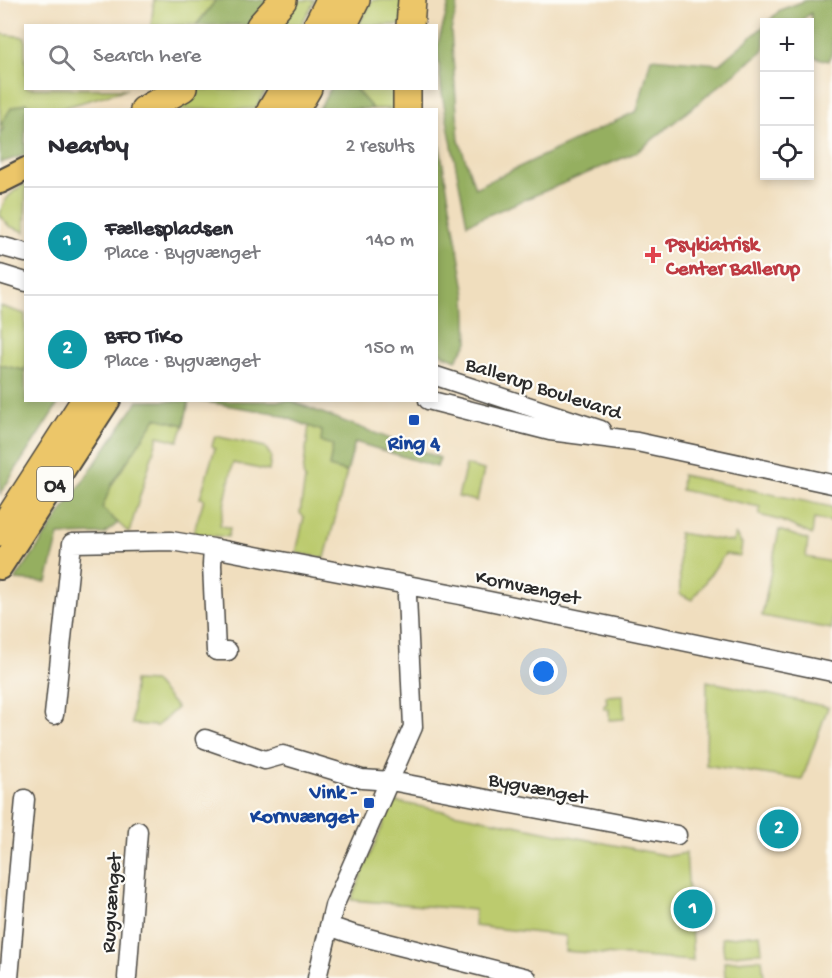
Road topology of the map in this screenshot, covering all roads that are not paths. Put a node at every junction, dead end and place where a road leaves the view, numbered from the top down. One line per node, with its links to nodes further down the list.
1 (283, 0): 5 (highway)
2 (330, 0): 6 (highway)
3 (356, 0): 7 (highway)
4 (412, 0): 8 (highway)
5 (262, 24)
6 (319, 24)
7 (344, 24)
8 (410, 24)
9 (179, 90): 13 (highway)
10 (283, 90): 14 (highway)
11 (307, 90): 15 (highway)
12 (407, 90): 16 (highway)
13 (148, 108)
14 (273, 108)
15 (296, 108)
16 (407, 108)
17 (24, 170): 18 (main road)
18 (0, 182)
19 (0, 246): 20 (street)
20 (24, 252)
21 (0, 274): 22 (street)
22 (24, 281)
23 (438, 377): 28 (street, Ballerup Boulevard)
24 (74, 402): 30 (main road)
25 (84, 402): 30 (highway, O4)
26 (108, 402): 32 (main road, O4)
27 (436, 402): 28 (street, Ballerup Boulevard)
28 (637, 442): 29 (street, Ballerup Boulevard)
29 (832, 484)
30 (0, 531)
31 (213, 548): 33 (street, Kornvænget); 34 (street); 36 (street, Kornvænget)
32 (0, 568)
33 (409, 585): 35 (street, Kornvænget); 38 (street)
34 (228, 651)
35 (832, 672)
36 (54, 715)
37 (205, 740): 38 (street, Bygvænget)
38 (391, 781): 41 (street, Bygvænget); 42 (street)
39 (25, 799): 43 (street)
40 (138, 831): 44 (street, Rugvænget)
41 (677, 835)
42 (328, 926): 45 (street); 46 (street)
43 (9, 978)
44 (127, 978)
45 (317, 978)
46 (527, 978)

